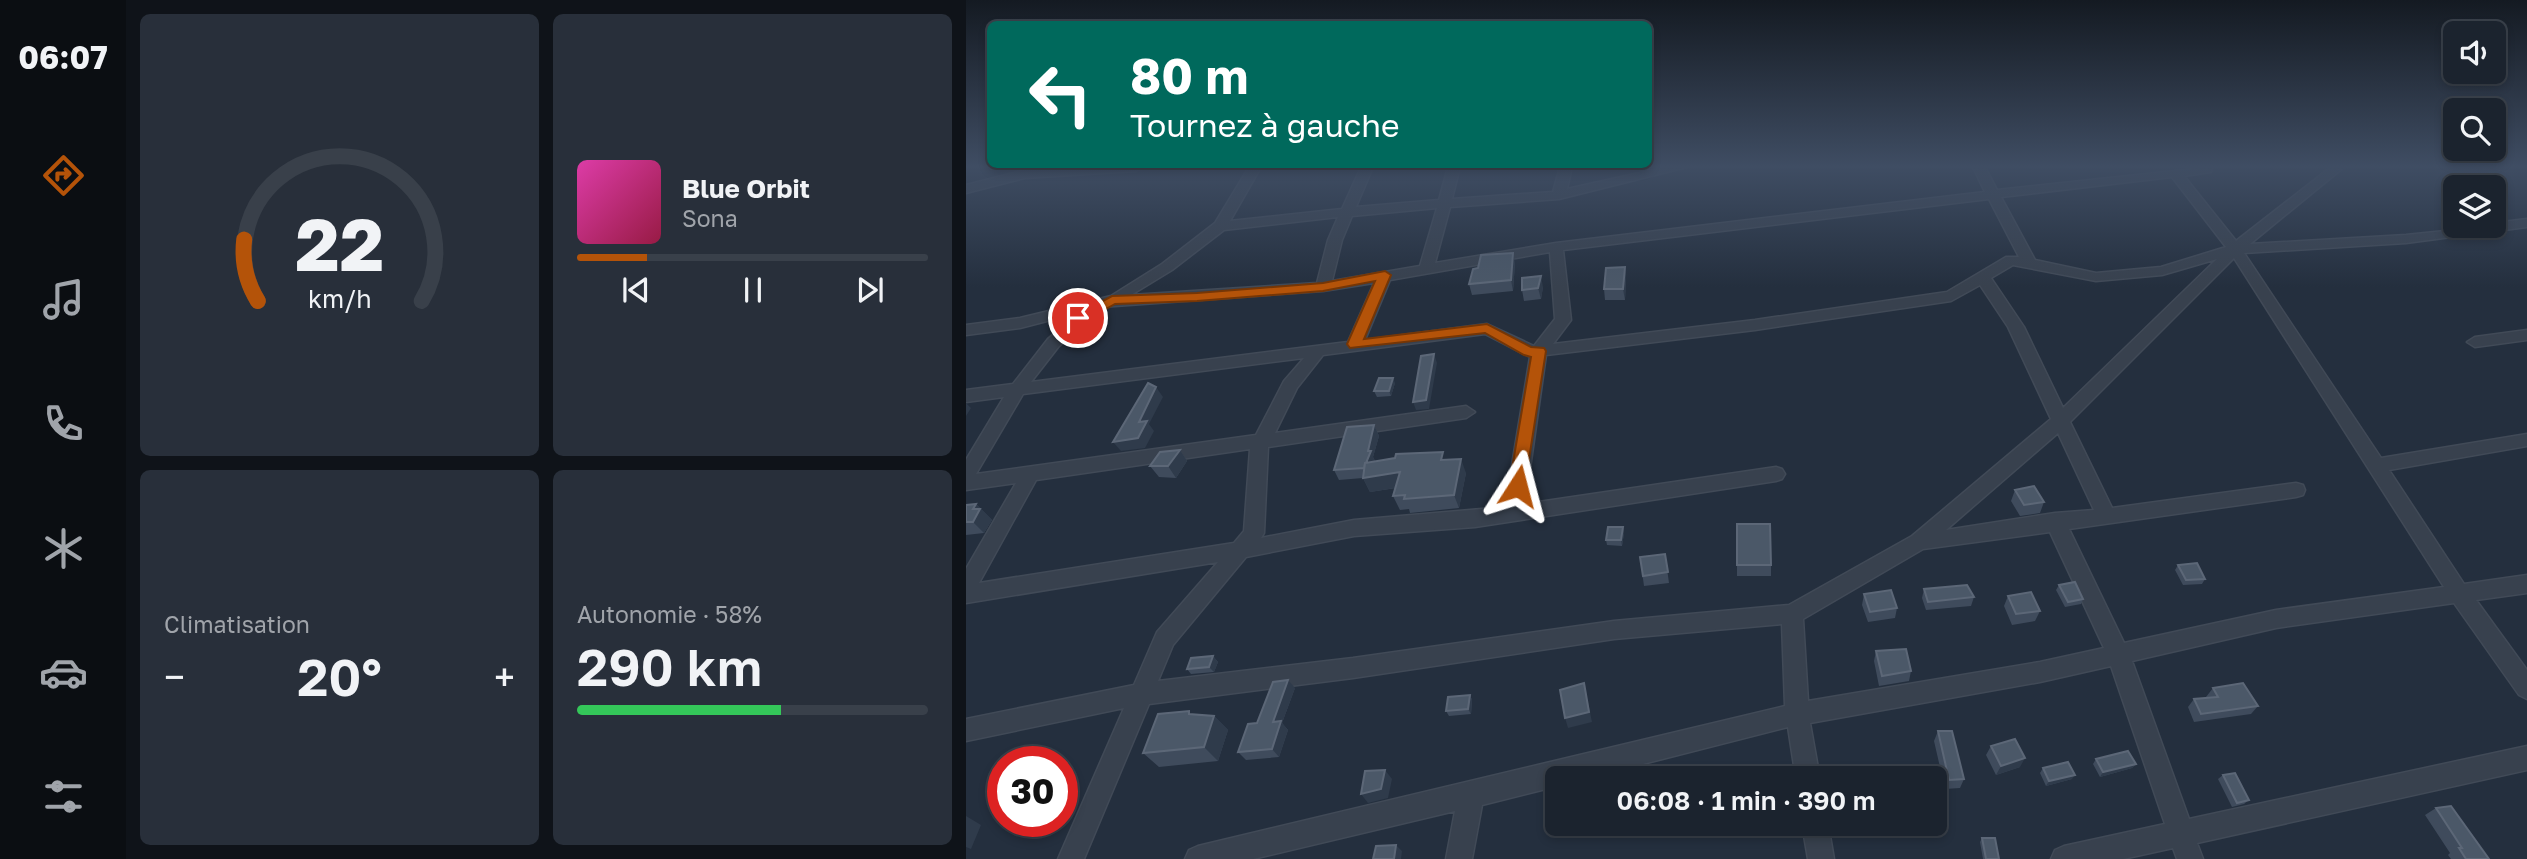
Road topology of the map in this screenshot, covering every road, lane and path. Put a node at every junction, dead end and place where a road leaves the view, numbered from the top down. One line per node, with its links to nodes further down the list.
1 (1231, 207): 11 (street)
2 (1350, 207): 9 (street)
3 (1395, 207): 9 (street)
4 (1443, 207): 15 (street)
5 (1900, 207): 12 (street)
6 (2001, 207): 14 (street)
7 (2202, 207): 13 (street)
8 (2288, 207): 13 (street)
9 (1348, 211): 11 (street); 18 (street)
10 (2527, 223): 13 (street)
11 (1220, 226): 19 (street)
12 (1556, 247): 15 (street); 25 (street)
13 (2235, 249): 14 (street); 29 (street); 32 (street)
14 (2029, 263): 17 (street)
15 (1427, 268): 16 (street)
16 (1385, 275): 18 (street); 23 (street)
17 (1982, 276): 25 (street); 29 (street)
18 (1323, 287): 19 (street)
19 (1112, 300): 20 (street); 26 (street)
20 (966, 330)
21 (2527, 335): 22 (street)
22 (2475, 342)
23 (1355, 344): 24 (street); 25 (street)
24 (1319, 351): 26 (street); 30 (street)
25 (1539, 351): 38 (street)
26 (1019, 389): 27 (street); 35 (street)
27 (966, 396)
28 (1466, 412): 30 (street)
29 (2059, 422): 39 (street); 41 (street)
30 (1263, 439): 33 (street); 42 (street)
31 (2527, 440): 32 (street)
32 (2375, 466): 45 (street)
33 (1031, 473): 36 (street); 44 (street)
34 (1776, 474): 38 (street)
35 (966, 476)
36 (966, 483)
37 (2296, 490): 39 (street)
38 (1514, 513): 42 (street)
39 (2105, 514): 40 (street)
40 (2055, 522): 41 (street); 48 (street)
41 (1919, 542): 47 (street)
42 (1241, 550): 46 (street); 50 (street)
43 (2527, 584): 45 (street)
44 (966, 588)
45 (2459, 593): 48 (street); 49 (street)
46 (966, 594)
47 (1792, 614): 50 (street); 51 (street)
48 (2118, 654): 51 (street); 56 (street)
49 (2527, 688)
50 (1142, 694): 52 (street); 58 (street)
51 (1797, 714): 54 (street); 55 (street)
52 (966, 730)
53 (2527, 758): 56 (street)
54 (1806, 766)
55 (1471, 795): 59 (street); 60 (street)
56 (2182, 834): 62 (street); 63 (street)
57 (1817, 836): 61 (street)
58 (1071, 859)
59 (1198, 859)
60 (1459, 859)
61 (1821, 859)
62 (2064, 859)
63 (2190, 859)

